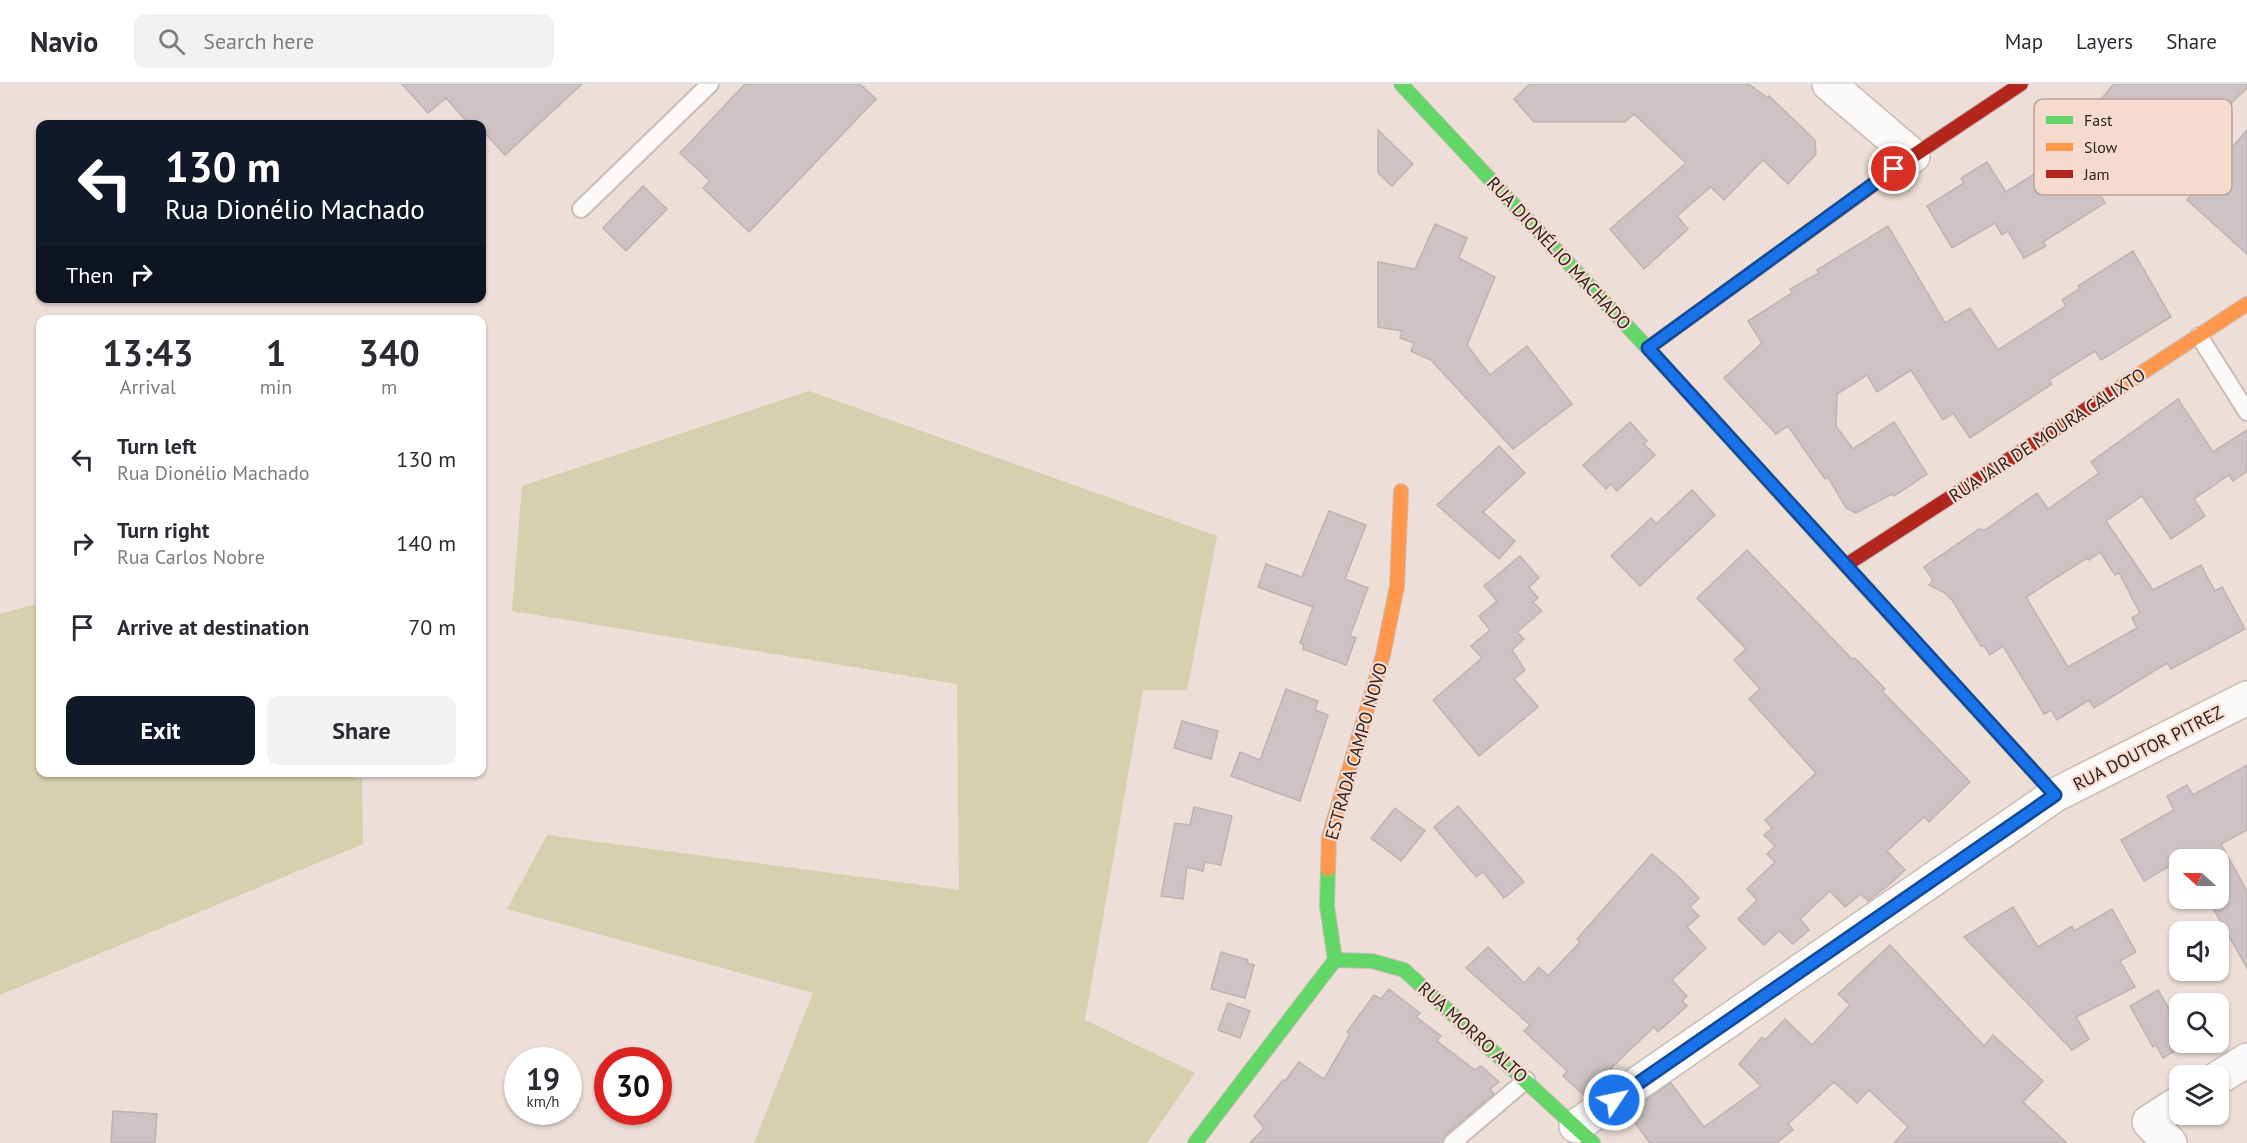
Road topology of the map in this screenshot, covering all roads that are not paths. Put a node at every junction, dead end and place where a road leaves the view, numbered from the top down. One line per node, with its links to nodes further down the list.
1 (710, 84): 6 (lane)
2 (1401, 84): 9 (street, RUA DIONÉLIO MACHADO)
3 (1829, 84): 5 (street)
4 (2021, 84): 5 (street)
5 (1913, 156): 9 (street)
6 (581, 209)
7 (2247, 304): 8 (street, RUA JAIR DE MOURA CALIXTO)
8 (2199, 336): 10 (lane); 12 (street, RUA JAIR DE MOURA CALIXTO)
9 (1648, 348): 12 (street, RUA DIONÉLIO MACHADO)
10 (2247, 412)
11 (1401, 491): 15 (street, ESTRADA CAMPO NOVO)
12 (1846, 565): 14 (street, RUA DIONÉLIO MACHADO)
13 (2247, 698): 14 (street, RUA DOUTOR PITREZ)
14 (2055, 795): 20 (street, RUA DOUTOR PITREZ)
15 (1335, 960): 18 (street, RUA MORRO ALTO); 21 (street)
16 (2247, 1060): 17 (street)
17 (2229, 1071)
18 (1527, 1080): 20 (street, RUA MORRO ALTO); 22 (lane)
19 (2169, 1109): 23 (street)
20 (1585, 1135)
21 (1195, 1143)
22 (1452, 1143)
23 (2170, 1143)

